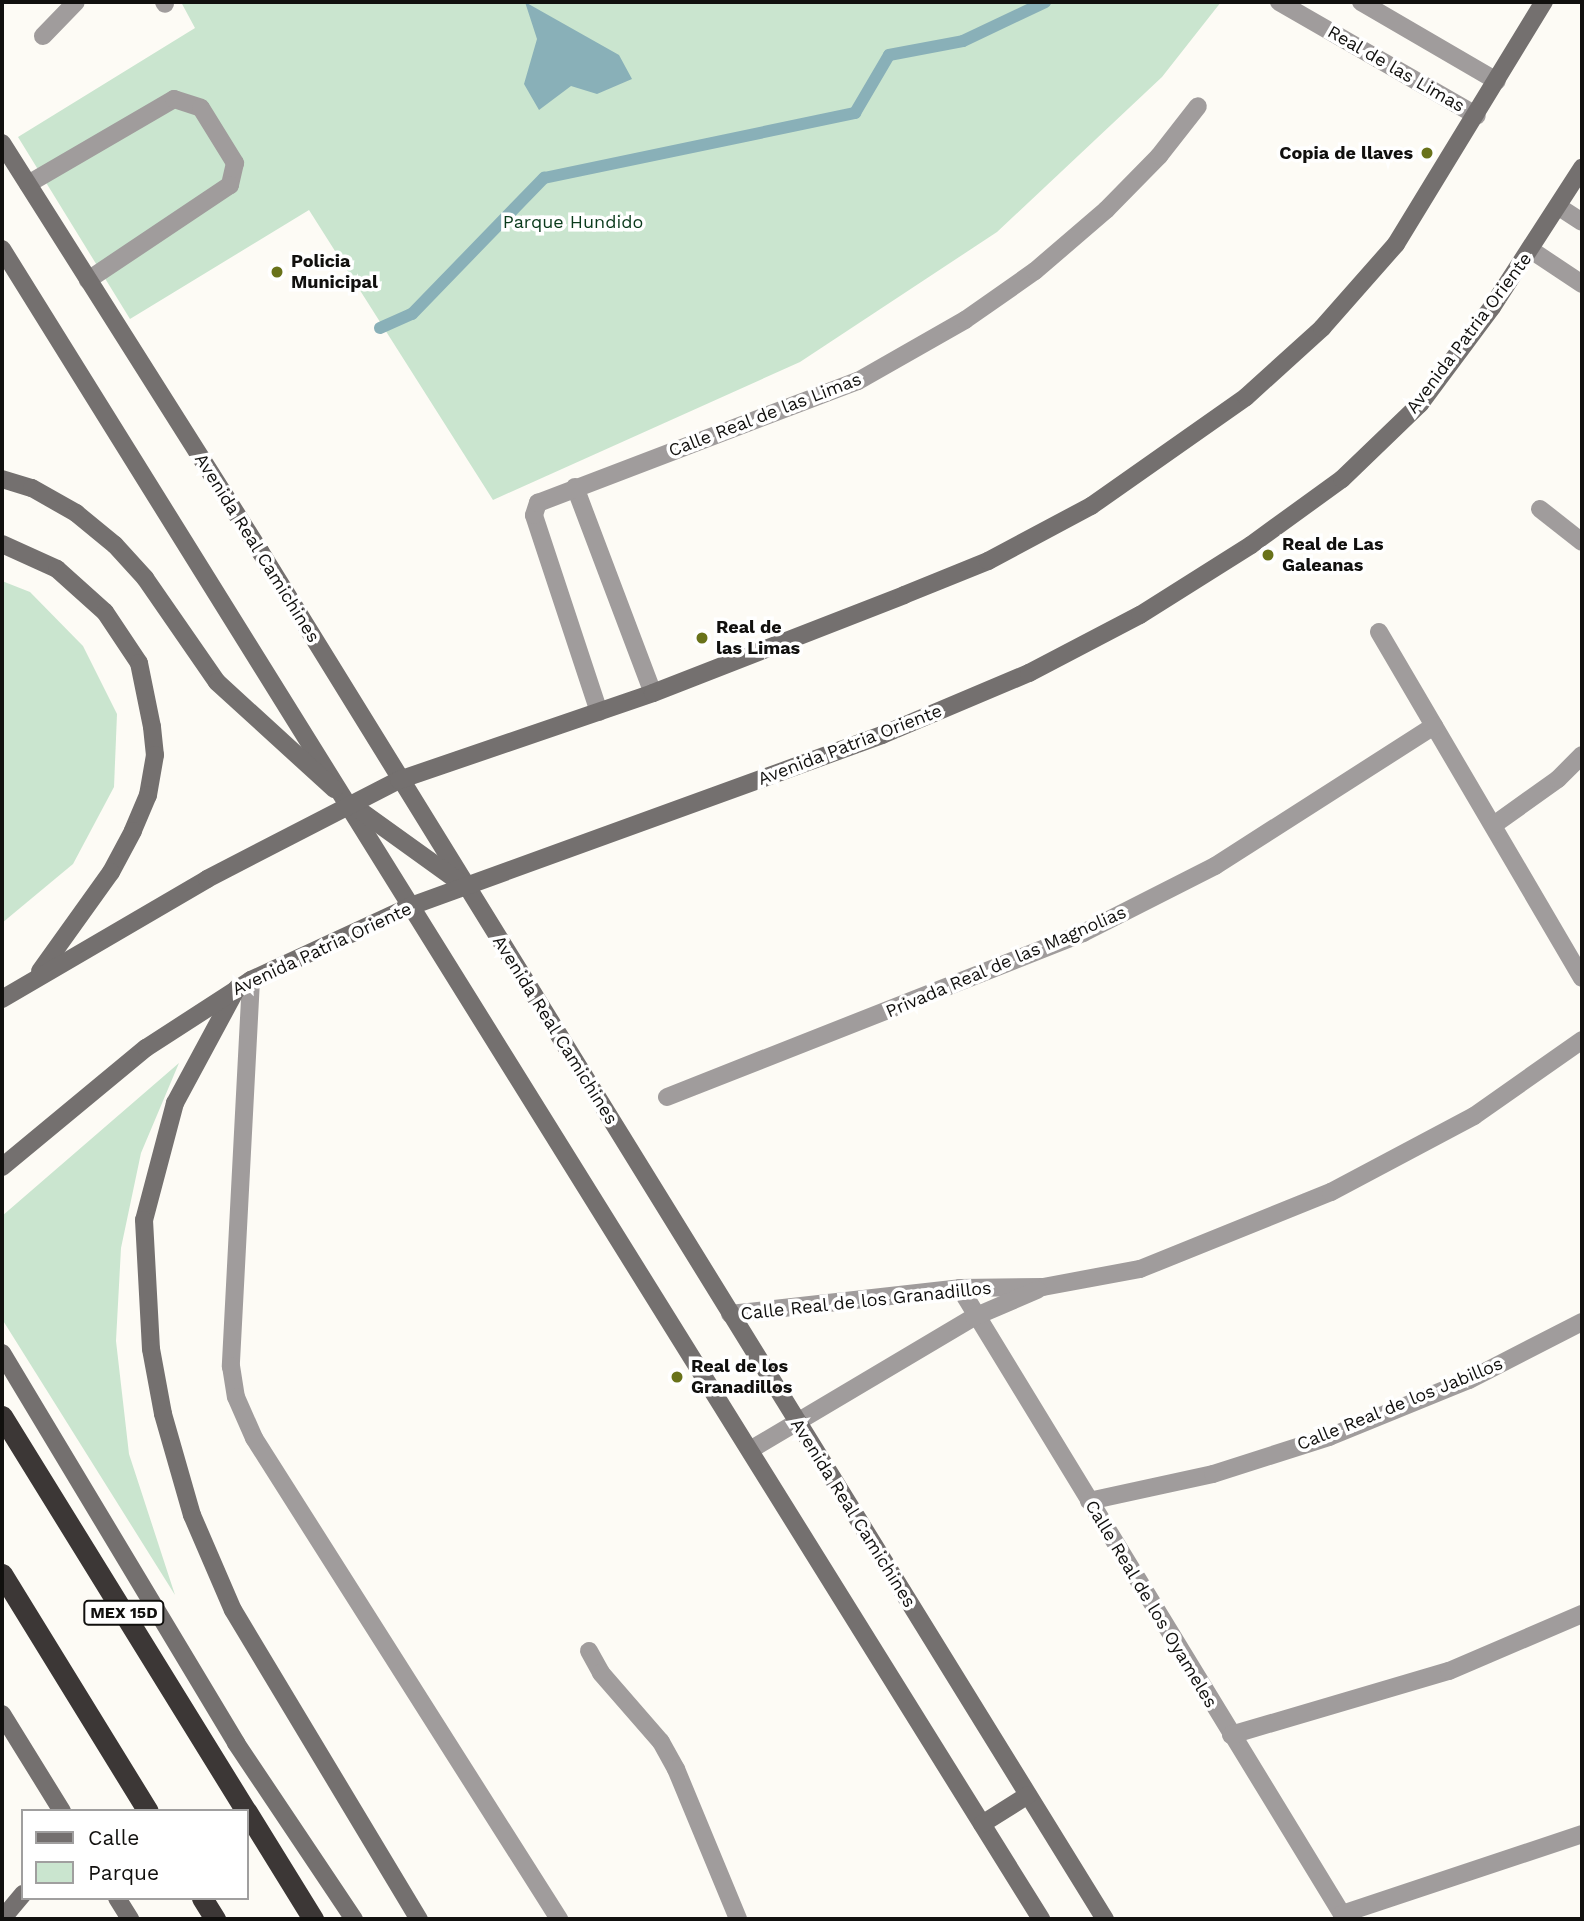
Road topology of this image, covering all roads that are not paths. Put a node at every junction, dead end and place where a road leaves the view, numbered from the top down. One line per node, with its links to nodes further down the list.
1 (76, 2): 5 (street)
2 (1279, 2): 8 (street, Real de las Limas)
3 (1362, 2): 6 (street)
4 (1544, 2): 6 (main road)
5 (43, 36)
6 (1497, 81): 8 (main road)
7 (1198, 106): 19 (street, Calle Real de las Limas)
8 (1477, 116): 24 (main road)
9 (2, 143): 11 (main road, Avenida Real Camichines)
10 (1582, 168): 12 (main road, Avenida Patria Oriente)
11 (28, 184): 16 (main road, Avenida Real Camichines); 16 (street)
12 (1559, 207): 13 (street); 15 (main road, Avenida Patria Oriente)
13 (1582, 222)
14 (2, 249): 29 (main road)
15 (1531, 250): 17 (street); 31 (main road, Avenida Patria Oriente)
16 (88, 280): 28 (main road, Avenida Real Camichines)
17 (1582, 284)
18 (2, 479): 29 (main road)
19 (575, 487): 24 (street); 25 (street, Calle Real de las Limas)
20 (1540, 509): 21 (street)
21 (1582, 542)
22 (2, 544): 33 (main road)
23 (1379, 632): 26 (street)
24 (653, 693): 25 (main road)
25 (598, 712): 28 (main road)
26 (1434, 726): 30 (street); 38 (street, Privada Real de las Magnolias)
27 (1582, 755): 30 (street)
28 (399, 780): 29 (main road); 31 (main road, Avenida Real Camichines)
29 (350, 803): 31 (main road); 32 (main road); 33 (main road)
30 (1495, 824): 34 (street)
31 (466, 887): 32 (main road, Avenida Patria Oriente); 42 (main road, Avenida Real Camichines)
32 (411, 906): 35 (main road, Avenida Patria Oriente); 48 (main road)
33 (37, 975): 36 (main road)
34 (1582, 978)
35 (244, 984): 39 (main road, Avenida Patria Oriente); 73 (main road); 74 (street)
36 (2, 999)
37 (1582, 1040): 40 (street, Calle Real de los Granadillos)
38 (667, 1097)
39 (2, 1167)
40 (1043, 1287): 41 (street, Calle Real de los Granadillos); 43 (street, Calle Real de los Granadillos)
41 (960, 1288): 42 (street, Calle Real de los Granadillos); 43 (street, Calle Real de los Oyameles)
42 (730, 1314): 47 (main road, Avenida Real Camichines)
43 (974, 1317): 47 (street, Calle Real de los Granadillos); 49 (street, Calle Real de los Oyameles)
44 (1582, 1322): 49 (street, Calle Real de los Jabillos)
45 (2, 1353): 72 (main road)
46 (2, 1416): 60 (highway, MEX 15D)
47 (795, 1420): 48 (street, Calle Real de los Granadillos); 56 (main road, Avenida Real Camichines)
48 (750, 1450): 62 (main road)
49 (1089, 1501): 54 (street, Calle Real de los Oyameles)
50 (2, 1574): 59 (highway)
51 (1582, 1614): 54 (street)
52 (589, 1651): 75 (street)
53 (2, 1714): 55 (main road)
54 (1231, 1735): 67 (street, Calle Real de los Oyameles)
55 (43, 1779): 57 (main road); 58 (main road)
56 (1028, 1795): 62 (main road); 77 (main road, Avenida Real Camichines)
57 (46, 1809)
58 (61, 1809)
59 (147, 1809)
60 (245, 1809)
61 (248, 1814): 71 (highway, MEX 15D)
62 (982, 1824): 76 (main road)
63 (1582, 1834): 67 (street)
64 (21, 1896): 68 (main road)
65 (118, 1900): 69 (main road)
66 (203, 1900): 70 (highway)
67 (1344, 1916)
68 (2, 1919)
69 (130, 1919)
70 (215, 1919)
71 (313, 1919)
72 (354, 1919)
73 (419, 1919)
74 (559, 1919)
75 (738, 1919)
76 (1041, 1919)
77 (1105, 1919)

